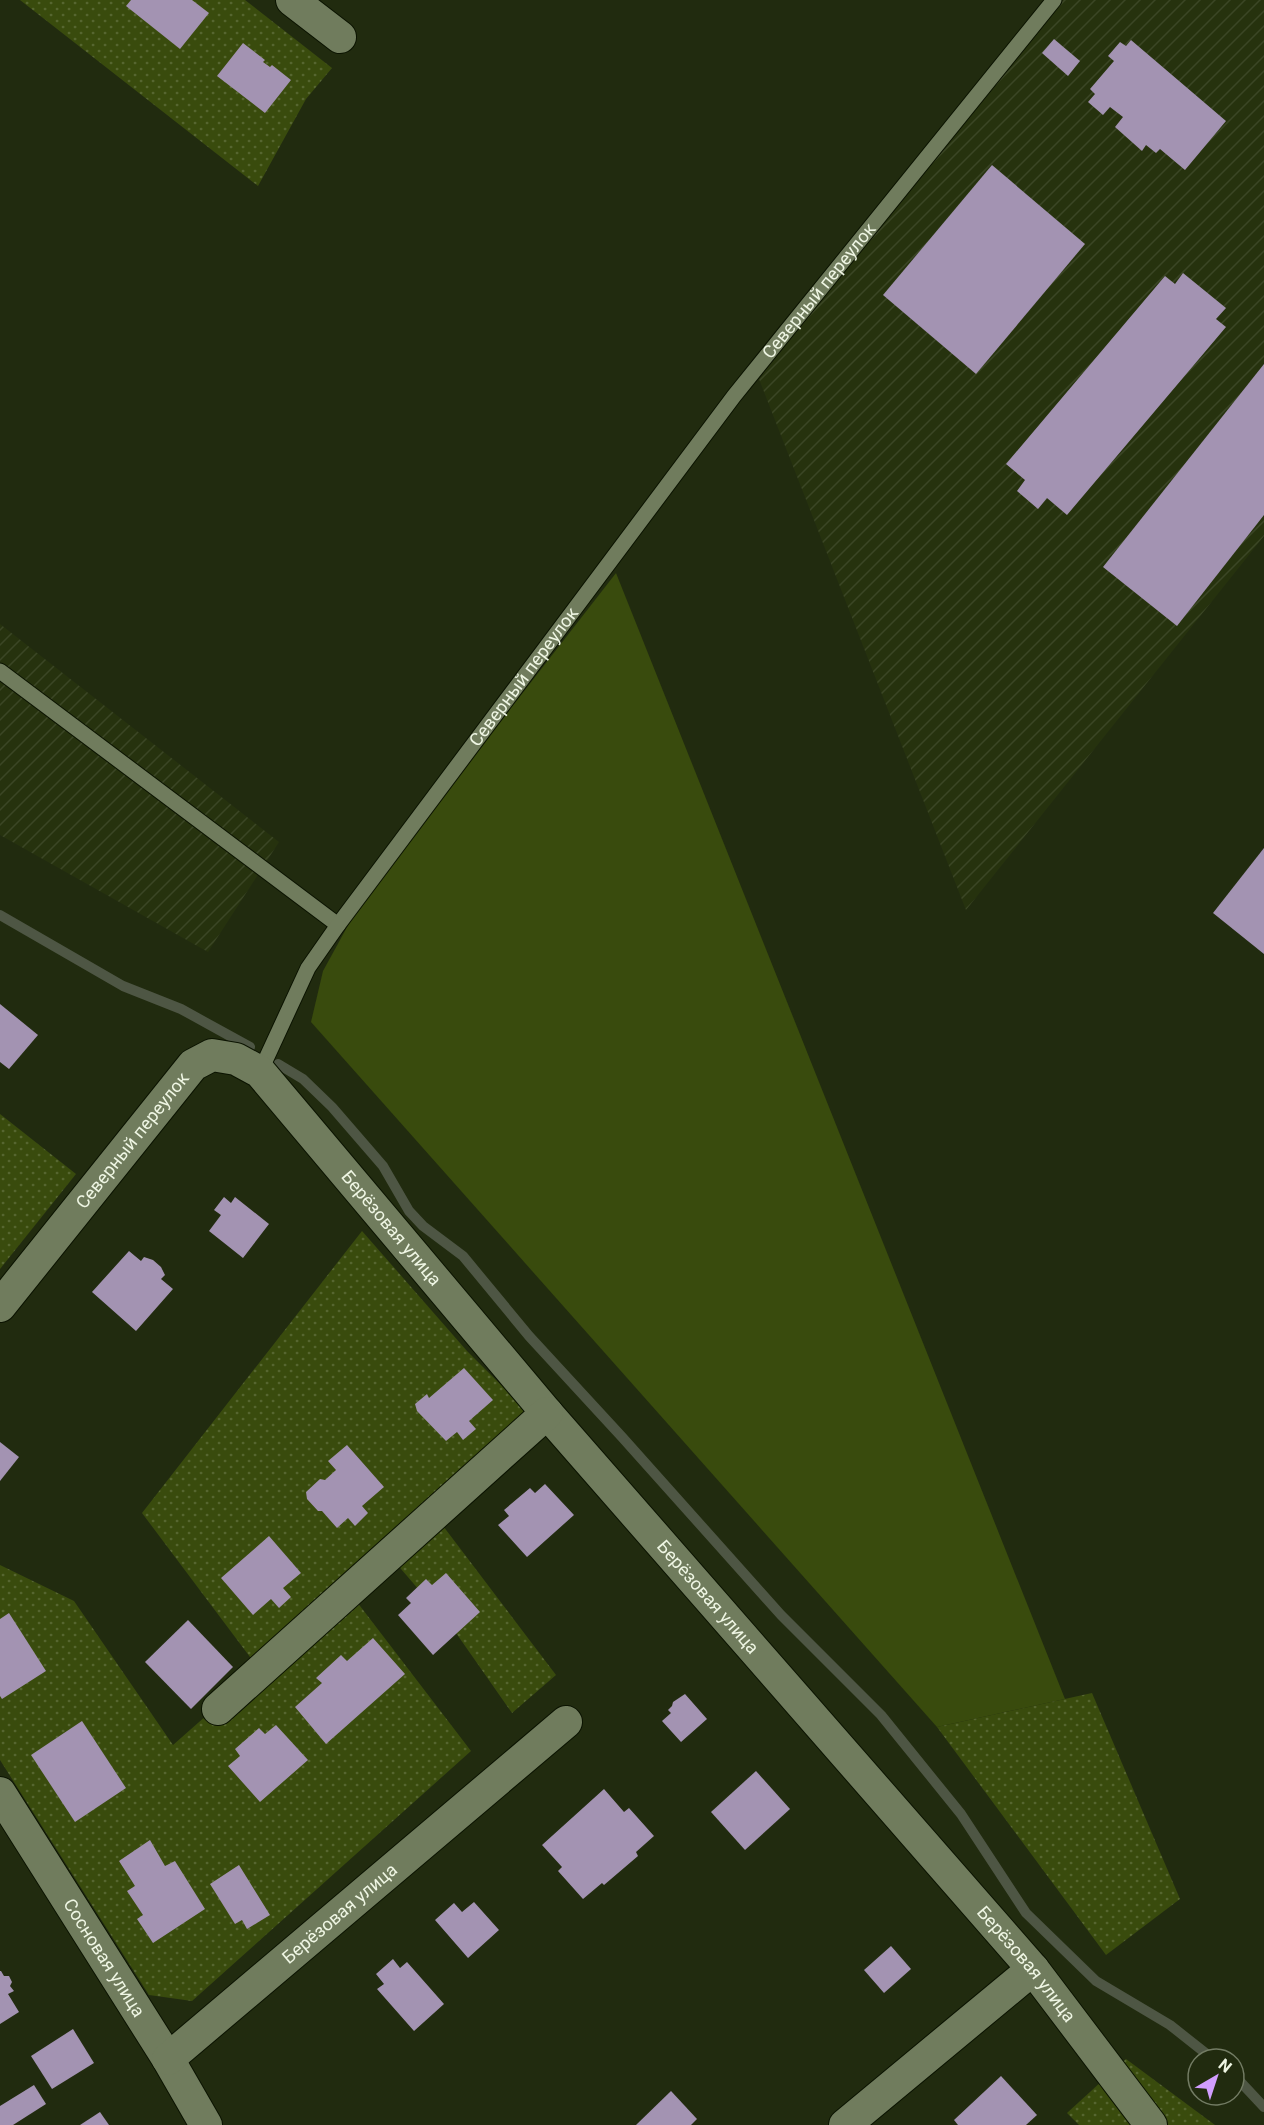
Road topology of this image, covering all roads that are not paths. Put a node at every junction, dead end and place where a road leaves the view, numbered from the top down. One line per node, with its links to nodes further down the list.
1 (292, 0): 3 (street)
2 (1054, 0): 5 (lane, Северный переулок)
3 (340, 37)
4 (0, 671): 5 (lane)
5 (338, 925): 6 (lane, Северный переулок)
6 (260, 1072): 7 (street, Северный переулок); 8 (street, Берёзовая улица)
7 (0, 1306)
8 (547, 1413): 9 (street); 12 (street, Берёзовая улица)
9 (218, 1709)
10 (566, 1722): 13 (street, Берёзовая улица)
11 (0, 1792): 13 (street, Сосновая улица)
12 (1033, 1969): 15 (street); 16 (street, Берёзовая улица)
13 (168, 2059): 14 (street, Сосновая улица)
14 (206, 2125)
15 (845, 2125)
16 (1152, 2125)

